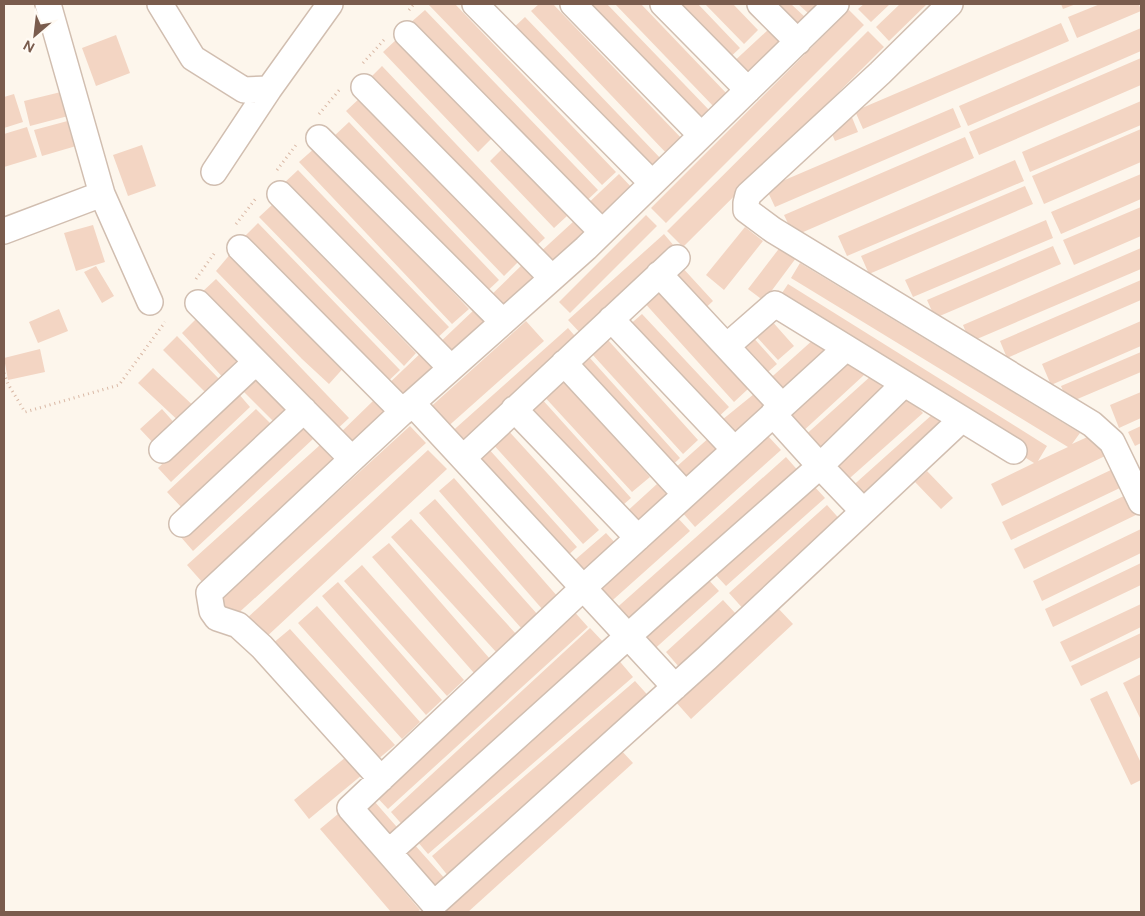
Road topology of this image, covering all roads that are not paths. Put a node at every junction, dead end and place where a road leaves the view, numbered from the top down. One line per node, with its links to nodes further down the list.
1 (48, 4): 20 (street)
2 (160, 4): 13 (street)
3 (330, 4): 13 (street)
4 (475, 4): 18 (street)
5 (573, 4): 16 (street)
6 (663, 4): 14 (street)
7 (760, 4): 11 (street)
8 (836, 4): 11 (street)
9 (950, 4): 49 (street)
10 (399, 30): 22 (street)
11 (798, 42): 14 (street)
12 (357, 78): 26 (street)
13 (269, 89): 17 (street)
14 (748, 90): 16 (street)
15 (311, 132): 30 (street)
16 (701, 135): 18 (street)
17 (214, 172)
18 (652, 183): 22 (street)
19 (271, 187): 35 (street)
20 (102, 194): 21 (street); 28 (street)
21 (4, 231)
22 (602, 232): 26 (street)
23 (231, 241): 37 (street)
24 (677, 258): 25 (street)
25 (659, 274): 29 (street); 31 (street)
26 (552, 278): 30 (street)
27 (196, 292): 33 (street)
28 (158, 312)
29 (611, 320): 34 (street); 42 (street)
30 (503, 322): 35 (street)
31 (727, 346): 32 (street); 40 (street)
32 (846, 348): 36 (street); 40 (street)
33 (256, 362): 38 (street); 43 (street)
34 (564, 363): 39 (street); 48 (street)
35 (451, 368): 37 (street)
36 (904, 384): 41 (street); 47 (street)
37 (408, 407): 45 (street); 46 (street)
38 (304, 410): 46 (street); 51 (street)
39 (514, 410): 45 (street); 52 (street)
40 (777, 410): 42 (street); 47 (street)
41 (962, 419): 44 (street); 50 (street)
42 (734, 449): 48 (street)
43 (162, 450)
44 (1014, 450)
45 (463, 458): 53 (street)
46 (352, 459): 56 (street)
47 (820, 466): 50 (street); 54 (street)
48 (685, 494): 52 (street)
49 (1141, 502)
50 (863, 511): 55 (street)
51 (182, 524)
52 (638, 538): 53 (street)
53 (583, 588): 54 (street); 56 (street)
54 (628, 636): 55 (street); 57 (street)
55 (675, 687): 57 (street)
56 (381, 779): 57 (street)
57 (389, 852)

